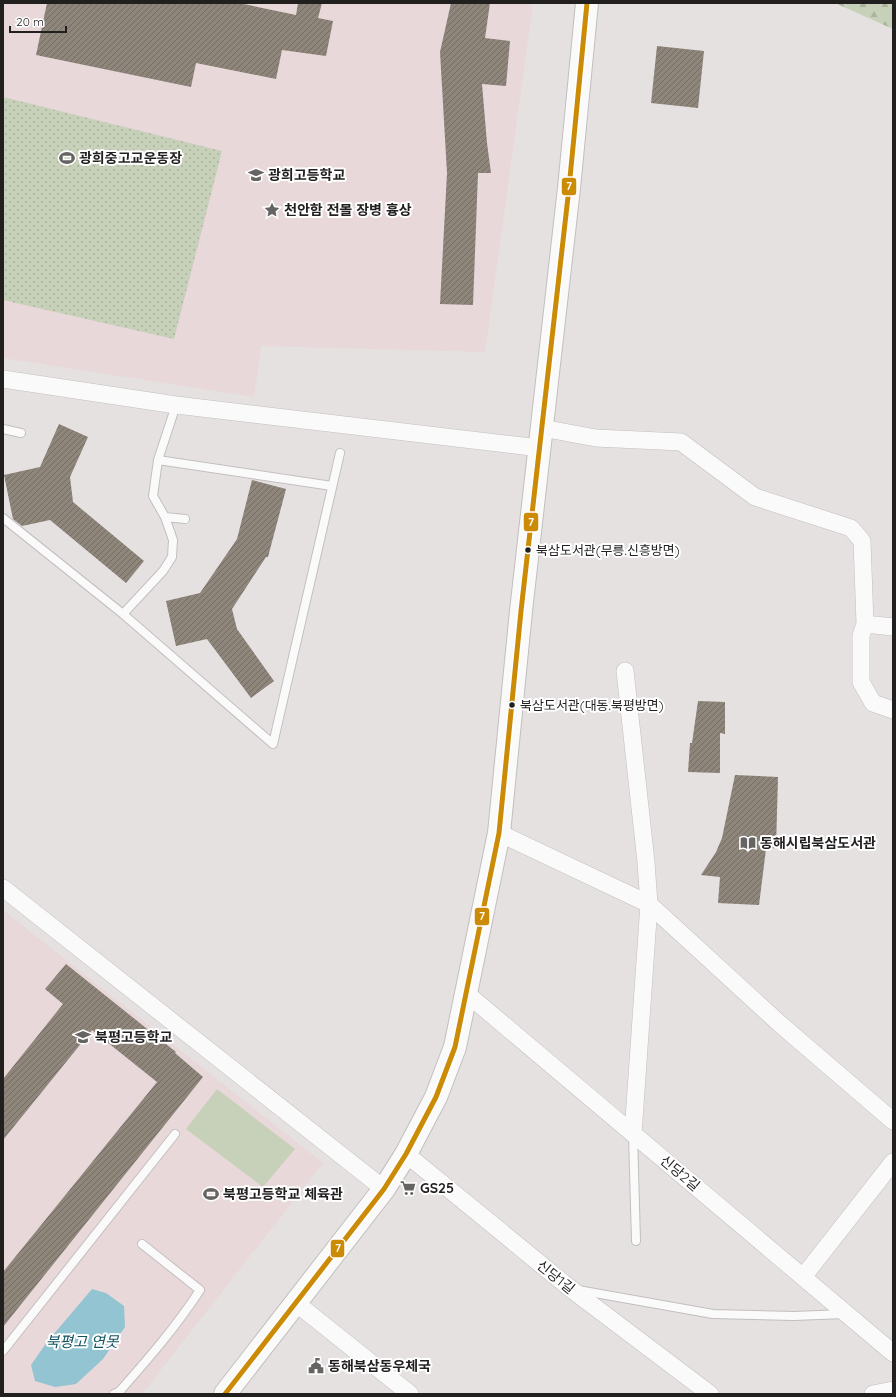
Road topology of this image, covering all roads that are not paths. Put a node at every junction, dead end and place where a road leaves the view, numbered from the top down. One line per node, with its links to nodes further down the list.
1 (587, 3): 6 (street)
2 (3, 379): 3 (street)
3 (176, 405): 6 (street); 8 (lane)
4 (3, 428): 5 (lane)
5 (21, 433)
6 (541, 438): 14 (street); 18 (street)
7 (340, 453): 9 (lane)
8 (158, 460): 9 (lane); 10 (lane)
9 (332, 486): 13 (lane)
10 (165, 517): 12 (lane); 13 (lane)
11 (3, 518): 13 (lane)
12 (185, 519)
13 (124, 614)
14 (865, 624): 15 (street); 17 (street)
15 (893, 627)
16 (625, 671): 20 (street)
17 (893, 710)
18 (499, 833): 20 (street); 21 (street)
19 (3, 888): 27 (street)
20 (649, 904): 22 (street); 24 (street)
21 (466, 993): 24 (street, 신당2길); 25 (street)
22 (893, 1121)
23 (175, 1134): 34 (lane)
24 (633, 1134): 28 (lane); 30 (street, 신당2길)
25 (406, 1154): 27 (street); 31 (street, 신당1길)
26 (893, 1162): 30 (street)
27 (384, 1189): 32 (street)
28 (636, 1241)
29 (142, 1244): 37 (lane)
30 (803, 1277): 33 (street, 신당2길)
31 (571, 1289): 33 (lane); 40 (street, 신당1길)
32 (296, 1303): 38 (street); 39 (street)
33 (847, 1314): 35 (street, 신당2길)
34 (3, 1351)
35 (893, 1353)
36 (893, 1390): 41 (street)
37 (114, 1394)
38 (225, 1394)
39 (410, 1394)
40 (710, 1394)
41 (874, 1394)

